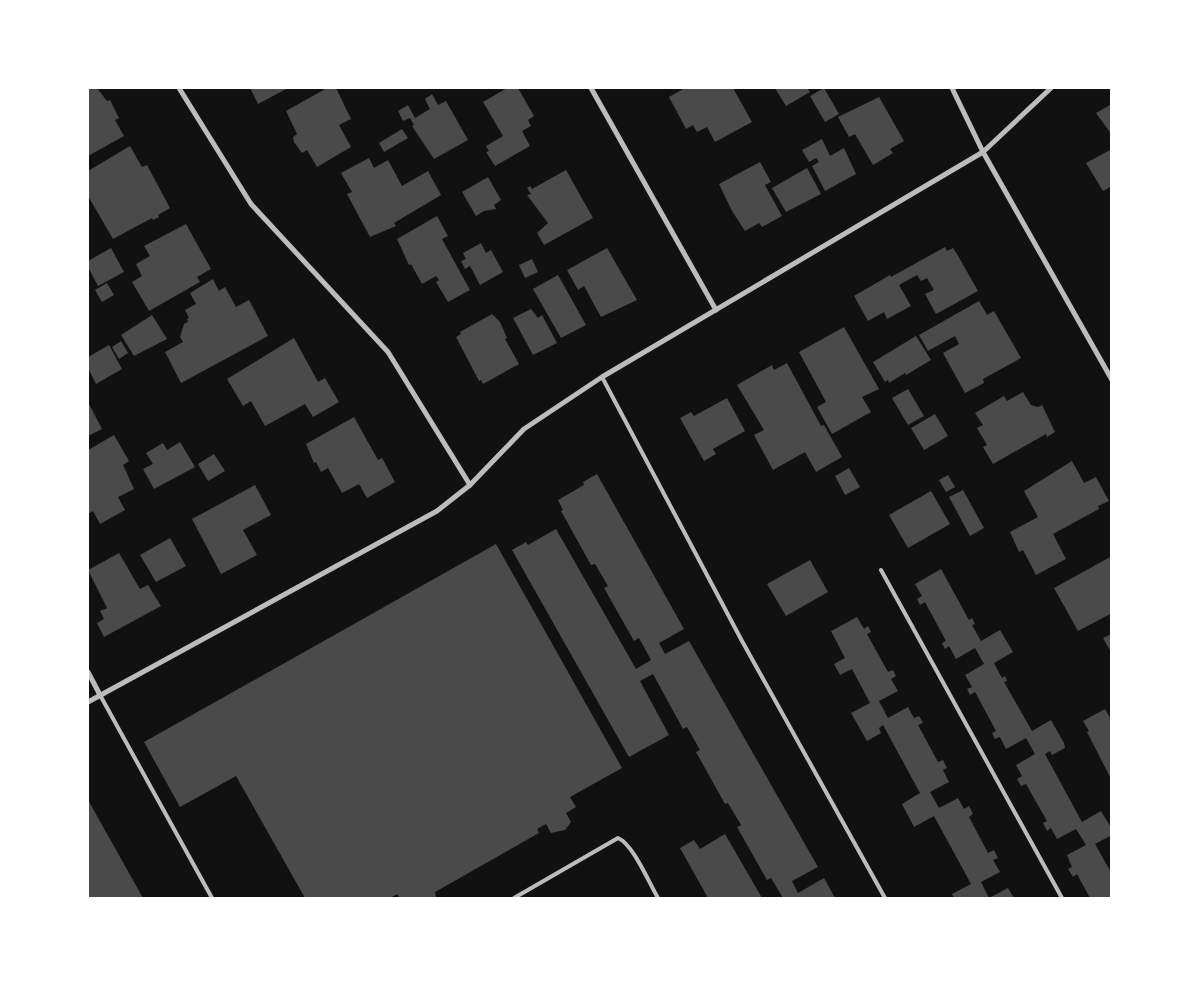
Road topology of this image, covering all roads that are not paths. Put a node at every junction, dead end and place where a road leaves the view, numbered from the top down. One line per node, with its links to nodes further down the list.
1 (178, 88): 9 (street)
2 (591, 88): 6 (street)
3 (952, 88): 5 (street)
4 (1051, 88): 5 (street)
5 (983, 152): 6 (street); 8 (street)
6 (716, 310): 7 (street)
7 (602, 378): 9 (street); 17 (lane)
8 (1112, 380)
9 (470, 485): 12 (street)
10 (881, 570): 18 (lane)
11 (88, 672): 12 (street)
12 (100, 695): 13 (street); 14 (lane)
13 (88, 702)
14 (212, 898)
15 (514, 898): 16 (lane)
16 (658, 898)
17 (885, 898)
18 (1062, 898)

